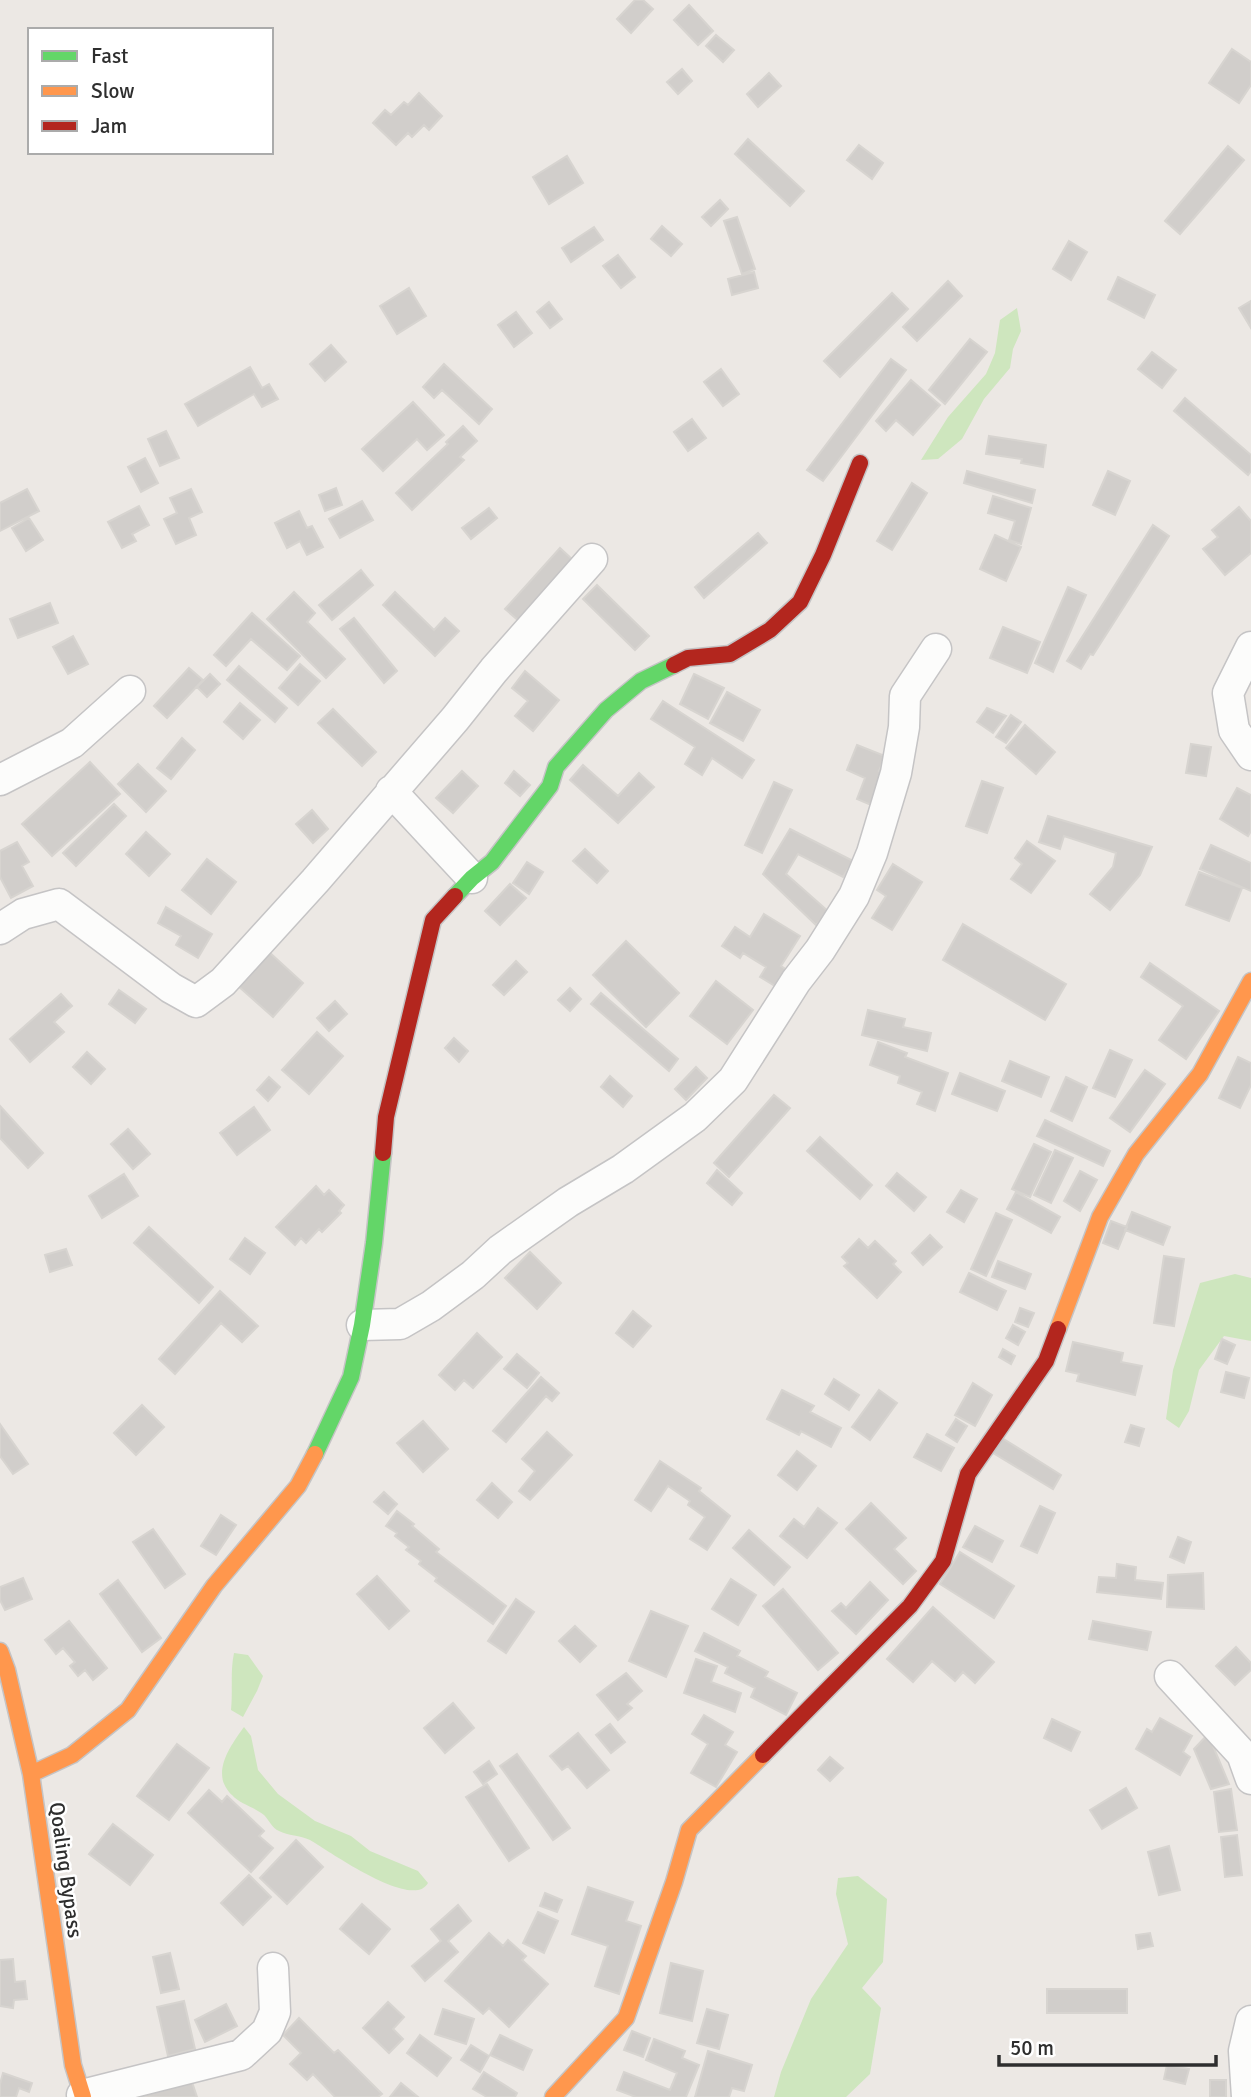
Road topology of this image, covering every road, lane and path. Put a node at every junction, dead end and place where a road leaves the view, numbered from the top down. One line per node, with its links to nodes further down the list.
1 (860, 463): 9 (street)
2 (592, 559): 8 (street)
3 (1251, 647): 6 (street)
4 (936, 649): 12 (street)
5 (130, 691): 7 (street)
6 (1251, 755)
7 (0, 780)
8 (391, 791): 9 (street); 10 (street)
9 (472, 878): 12 (street)
10 (0, 929)
11 (1251, 981): 20 (street)
12 (362, 1325): 15 (street)
13 (0, 1651): 15 (street, Qoaling Bypass)
14 (1170, 1676): 16 (street)
15 (31, 1774): 19 (street, Qoaling Bypass)
16 (1251, 1779)
17 (272, 1968): 19 (street)
18 (1251, 2021): 21 (street)
19 (82, 2096)
20 (553, 2097)
21 (1247, 2097)

